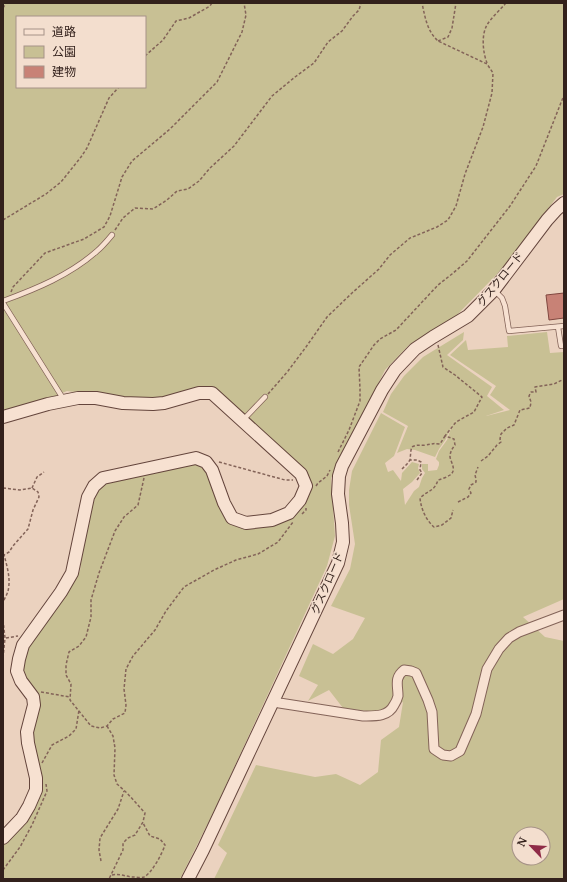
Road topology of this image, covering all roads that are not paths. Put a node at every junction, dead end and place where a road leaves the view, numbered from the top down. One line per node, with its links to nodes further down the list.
1 (564, 204): 3 (street, グスクロード)
2 (112, 235): 4 (lane)
3 (494, 290): 6 (lane); 13 (street, グスクロード)
4 (5, 301): 9 (lane)
5 (564, 326): 6 (lane)
6 (558, 327): 7 (lane)
7 (564, 346)
8 (265, 397): 11 (lane)
9 (65, 401): 10 (street); 11 (street)
10 (3, 417)
11 (243, 420): 14 (street)
12 (564, 615): 13 (street)
13 (273, 702): 15 (street, グスクロード)
14 (3, 838)
15 (188, 879)

